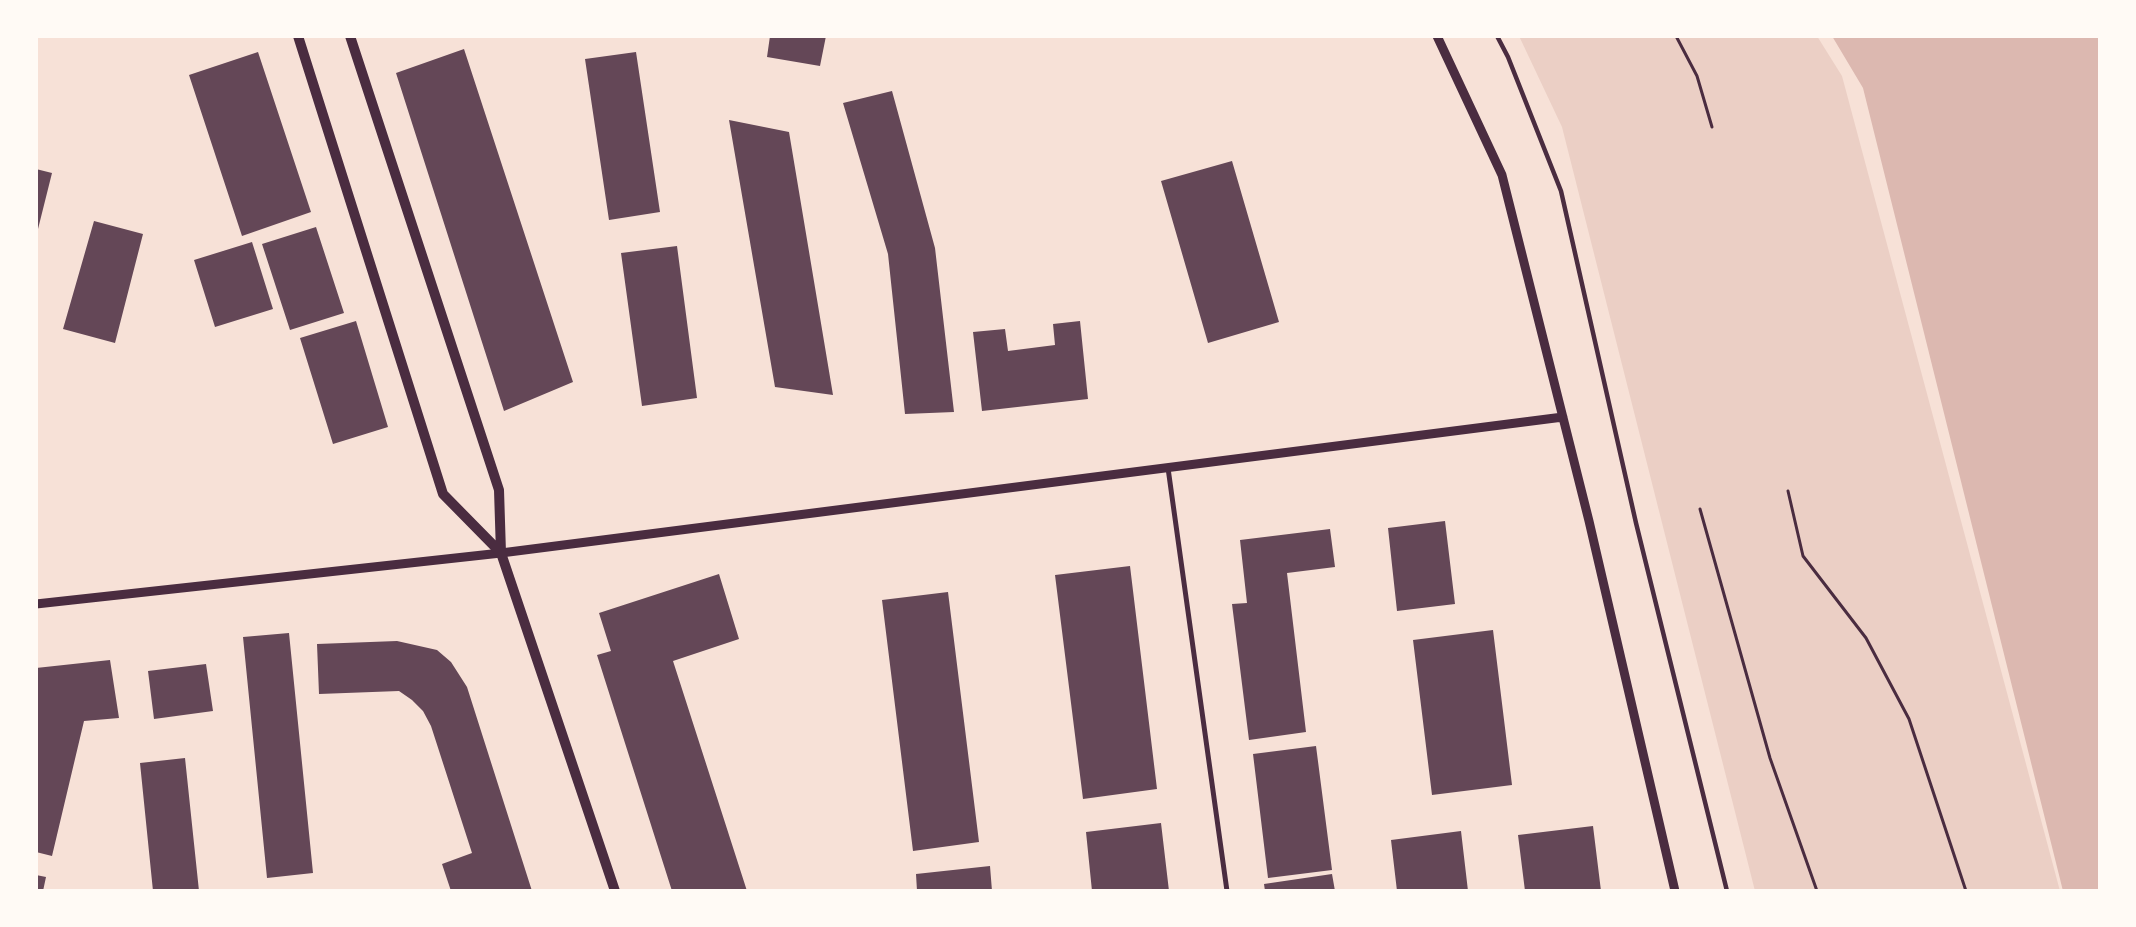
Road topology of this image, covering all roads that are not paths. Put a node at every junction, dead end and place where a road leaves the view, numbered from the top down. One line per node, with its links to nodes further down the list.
1 (298, 36): 7 (main road)
2 (350, 36): 7 (main road)
3 (1437, 36): 5 (street)
4 (1497, 36): 12 (street)
5 (1563, 417): 6 (street); 11 (street)
6 (1168, 468): 7 (street); 10 (street)
7 (501, 553): 8 (street); 9 (main road)
8 (36, 604)
9 (616, 891)
10 (1226, 891)
11 (1675, 891)
12 (1727, 891)

